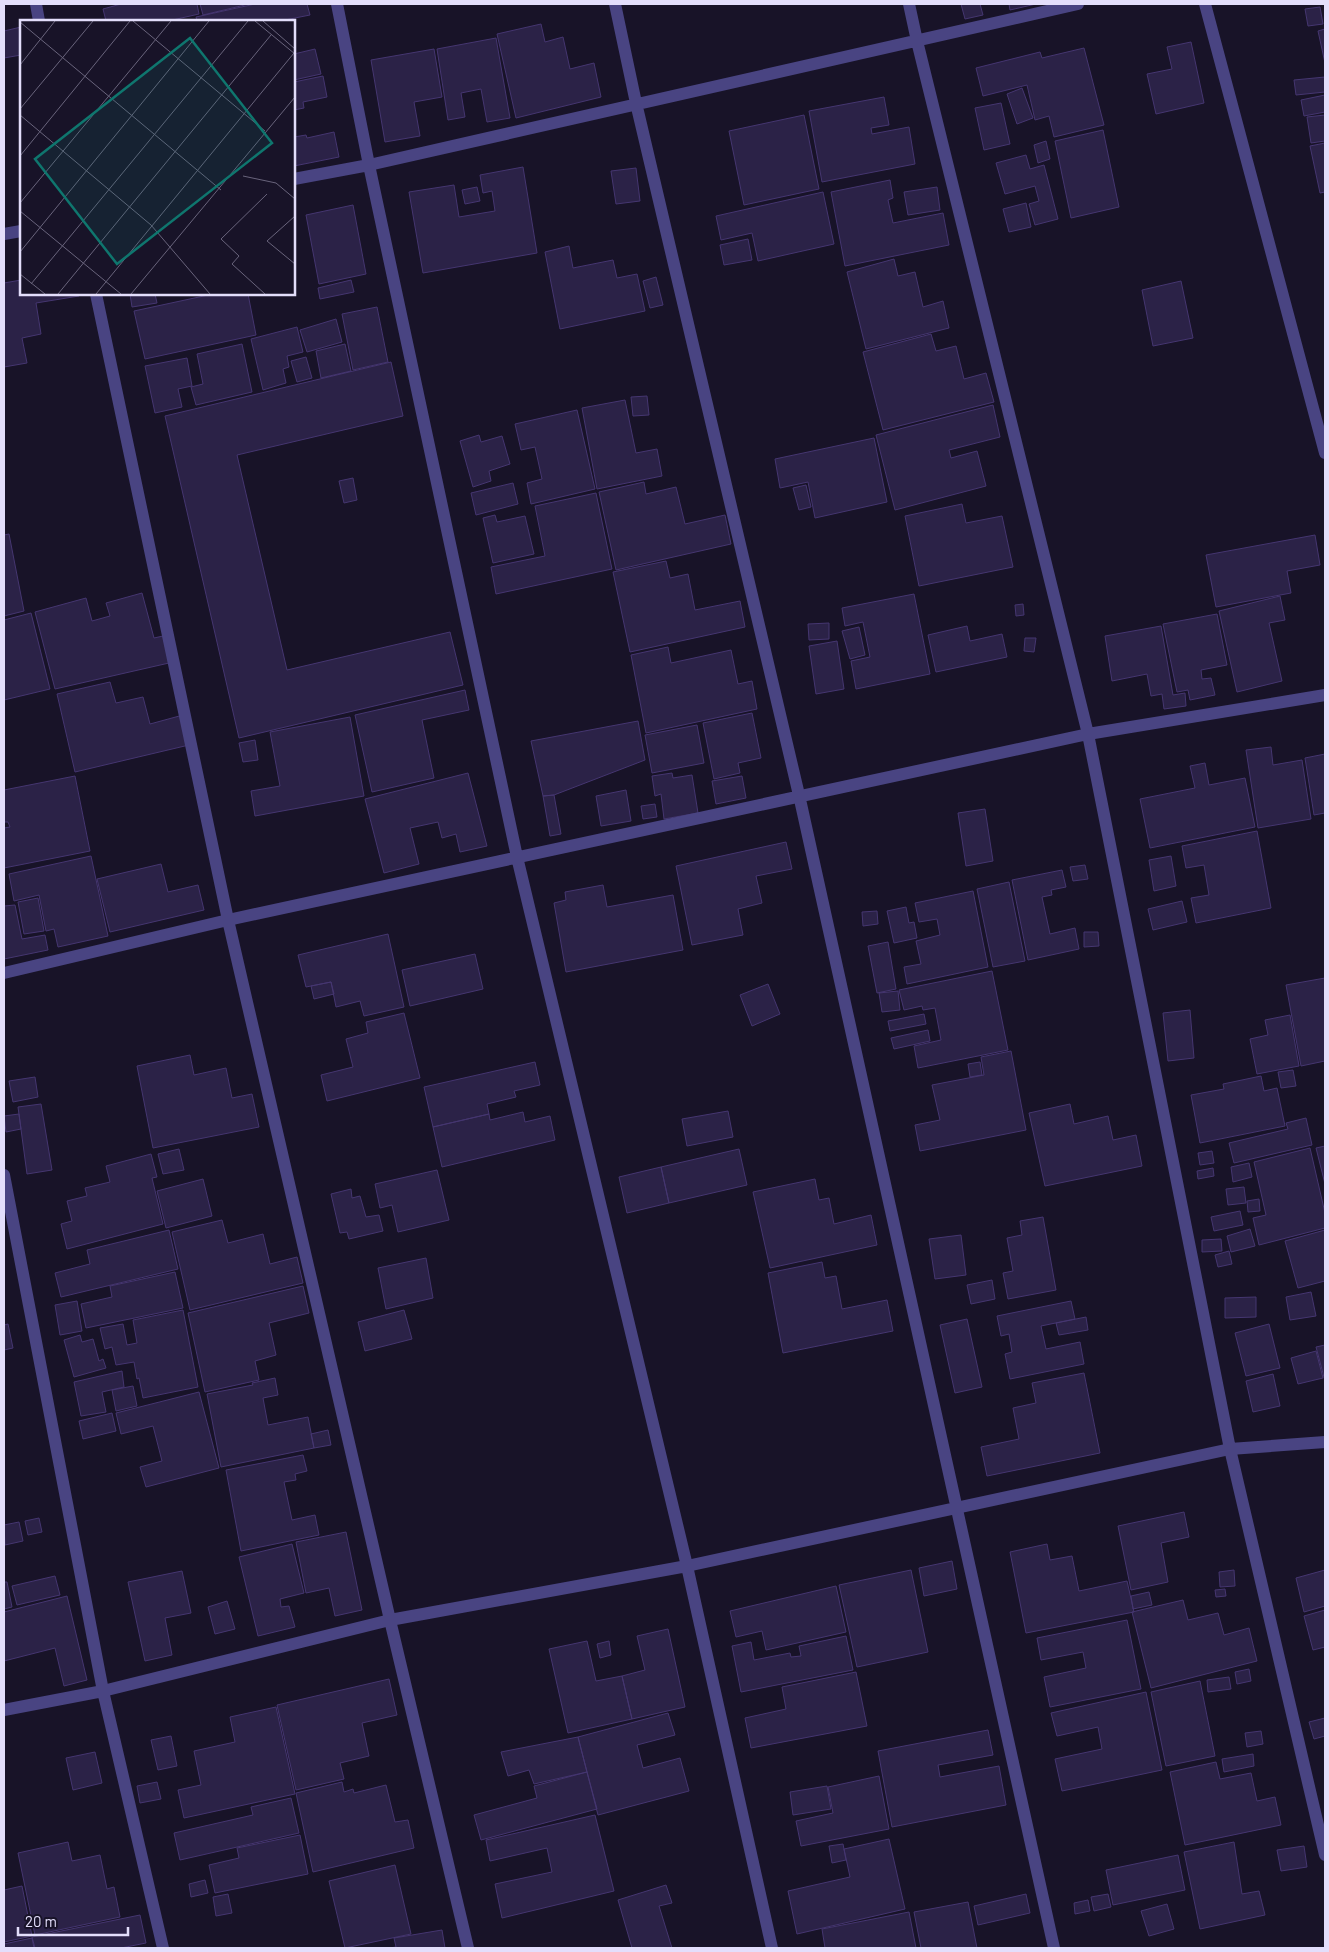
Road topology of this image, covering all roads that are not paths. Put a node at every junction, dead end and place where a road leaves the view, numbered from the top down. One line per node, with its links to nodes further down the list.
1 (36, 4): 7 (street)
2 (337, 4): 10 (street)
3 (615, 4): 9 (street)
4 (910, 4): 8 (street)
5 (1078, 4): 8 (street)
6 (1205, 4): 15 (street)
7 (39, 20)
8 (917, 41): 9 (street); 17 (street)
9 (636, 103): 10 (street); 18 (street)
10 (369, 165): 11 (street); 19 (street)
11 (295, 179)
12 (20, 231): 13 (street)
13 (4, 234)
14 (96, 295): 20 (street)
15 (1325, 453)
16 (1325, 695): 17 (street)
17 (1088, 734): 18 (street); 24 (street)
18 (799, 795): 19 (street); 25 (street)
19 (517, 857): 20 (street); 26 (street)
20 (228, 920): 21 (street); 27 (street)
21 (4, 973)
22 (4, 1176): 28 (street)
23 (1325, 1442): 24 (street)
24 (1230, 1450): 25 (street); 30 (street)
25 (956, 1508): 26 (street); 34 (street)
26 (687, 1566): 27 (street); 33 (street)
27 (390, 1620): 28 (street); 32 (street)
28 (103, 1691): 29 (street); 31 (street)
29 (4, 1710)
30 (1325, 1855)
31 (163, 1948)
32 (468, 1948)
33 (772, 1948)
34 (1054, 1948)

